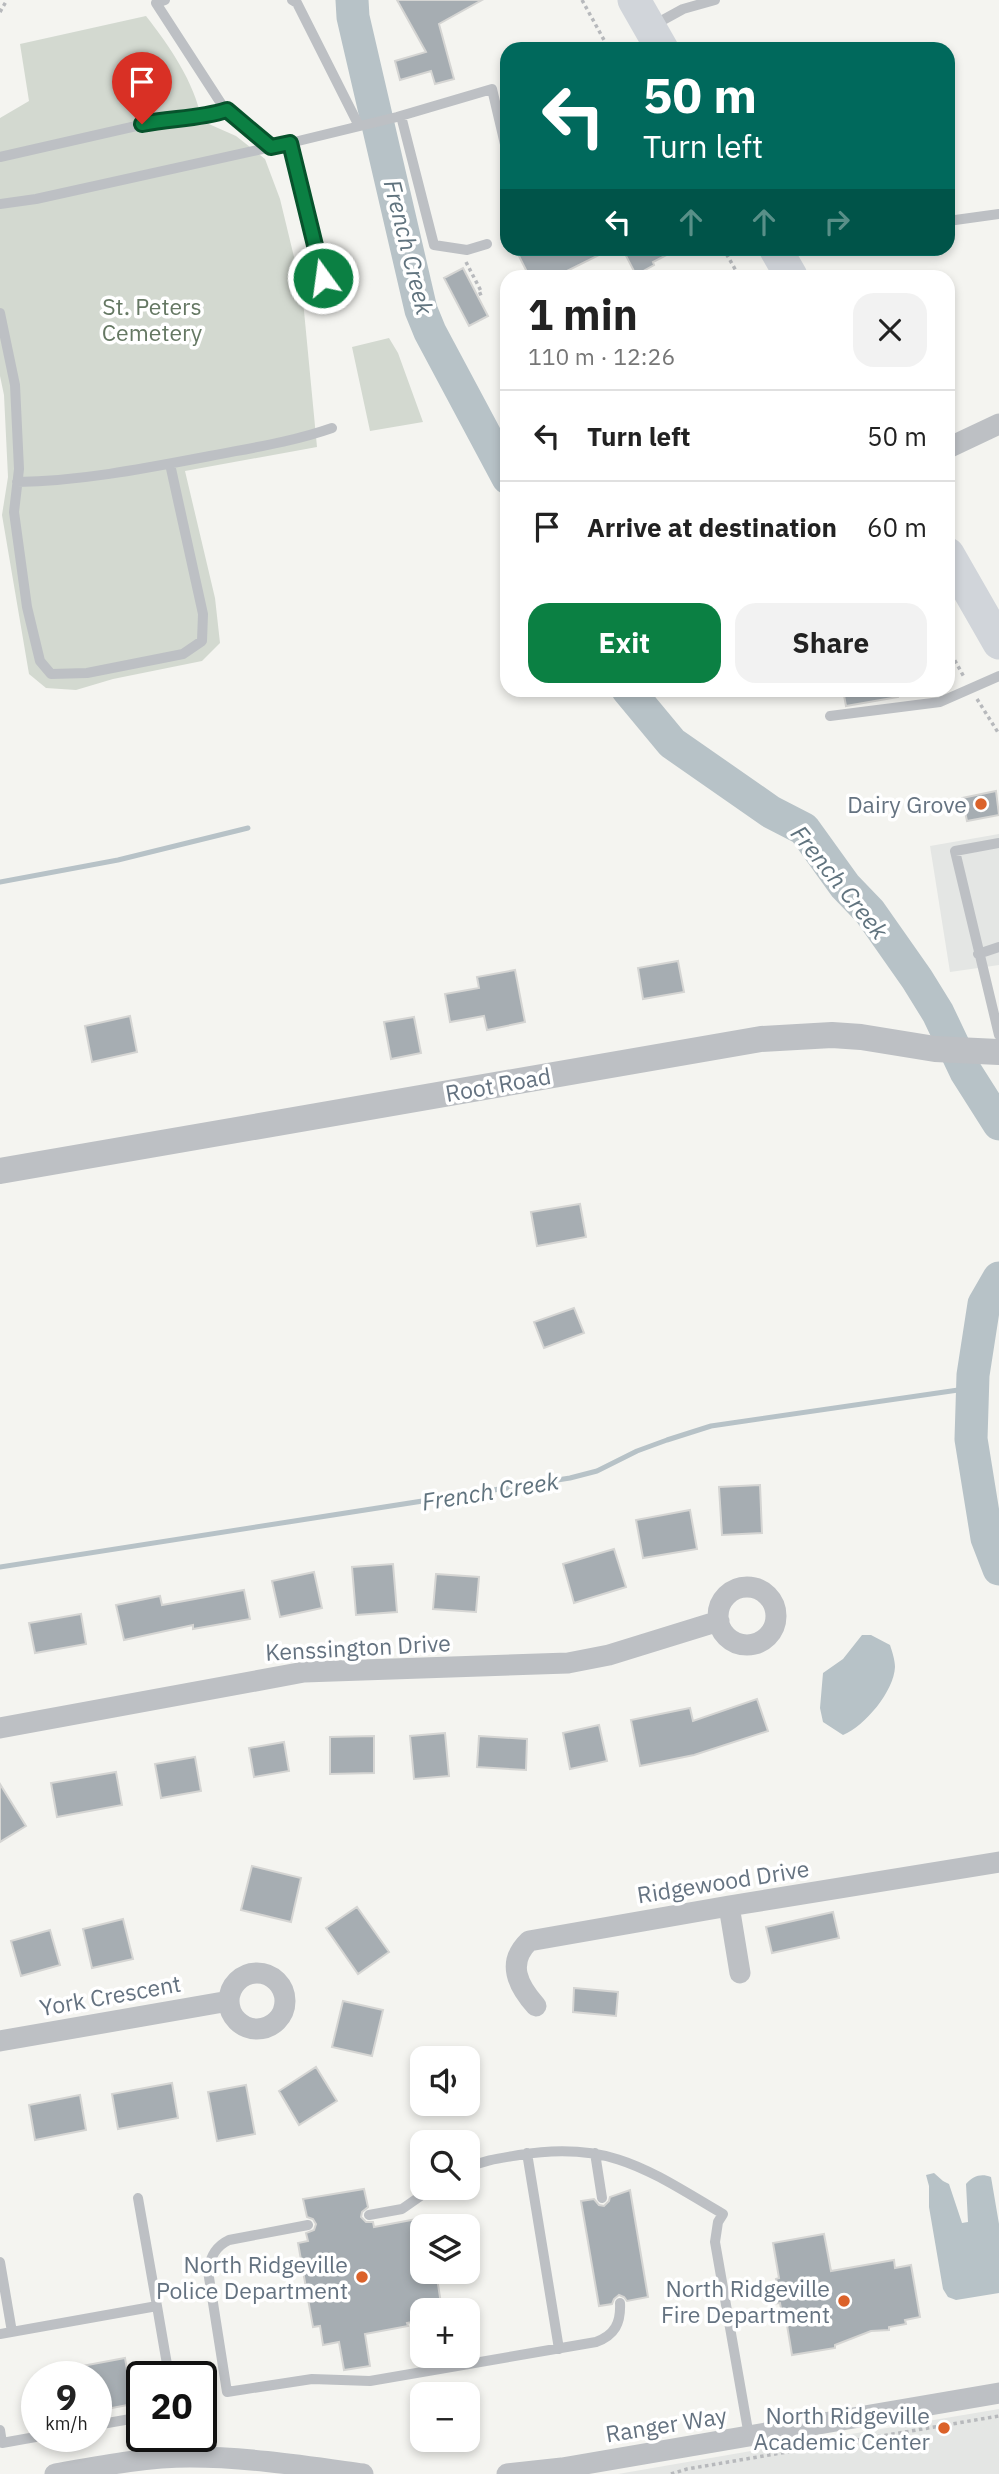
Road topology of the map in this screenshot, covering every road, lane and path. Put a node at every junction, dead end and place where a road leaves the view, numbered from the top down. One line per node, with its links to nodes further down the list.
1 (6, 0): 6 (path)
2 (164, 0): 9 (lane)
3 (292, 0): 12 (lane)
4 (582, 0): 8 (path)
5 (715, 0): 7 (lane)
6 (0, 12)
7 (649, 25)
8 (605, 42)
9 (227, 110): 14 (lane); 15 (lane)
10 (399, 116): 11 (lane); 12 (lane); 19 (lane)
11 (500, 123)
12 (359, 126): 13 (lane)
13 (290, 143): 14 (lane); 21 (lane)
14 (271, 147): 16 (lane)
15 (0, 157)
16 (0, 204)
17 (999, 214): 18 (lane)
18 (955, 220)
19 (487, 244)
20 (470, 265): 22 (path)
21 (323, 278)
22 (477, 295)
23 (0, 313): 28 (lane)
24 (999, 424): 26 (street)
25 (332, 428): 27 (lane)
26 (955, 445)
27 (170, 464): 28 (lane); 28 (lane)
28 (18, 482)
29 (955, 570): 30 (main road)
30 (999, 643)
31 (999, 676): 32 (lane)
32 (955, 695)
33 (951, 697): 34 (lane)
34 (830, 716)
35 (999, 843): 37 (lane)
36 (999, 947): 37 (lane)
37 (978, 954): 38 (lane)
38 (999, 1035)
39 (999, 1052): 40 (street, Root Road)
40 (0, 1171)
41 (719, 1621): 42 (street, Kenssington Drive)
42 (0, 1728)
43 (999, 1862): 44 (street, Ridgewood Drive)
44 (729, 1906): 45 (street); 47 (street, Ridgewood Drive)
45 (740, 1973)
46 (229, 2001): 48 (street, York Crescent)
47 (536, 2006)
48 (0, 2041)
49 (527, 2153): 50 (lane); 51 (lane); 62 (lane)
50 (596, 2153): 53 (lane); 67 (lane)
51 (480, 2162)
52 (138, 2198): 59 (lane)
53 (602, 2198)
54 (414, 2200): 55 (lane)
55 (369, 2215)
56 (308, 2225): 62 (lane)
57 (0, 2262): 60 (lane)
58 (620, 2303): 62 (lane)
59 (157, 2306): 60 (lane); 63 (lane)
60 (12, 2332): 61 (lane)
61 (0, 2334)
62 (559, 2349)
63 (166, 2361)
64 (999, 2393): 67 (street, Ranger Way)
65 (999, 2416): 73 (path)
66 (0, 2430): 69 (lane)
67 (749, 2436): 72 (street, Ranger Way)
68 (21, 2440): 69 (lane)
69 (1, 2444)
70 (55, 2474): 71 (street)
71 (363, 2474)
72 (507, 2474)
73 (671, 2474)

